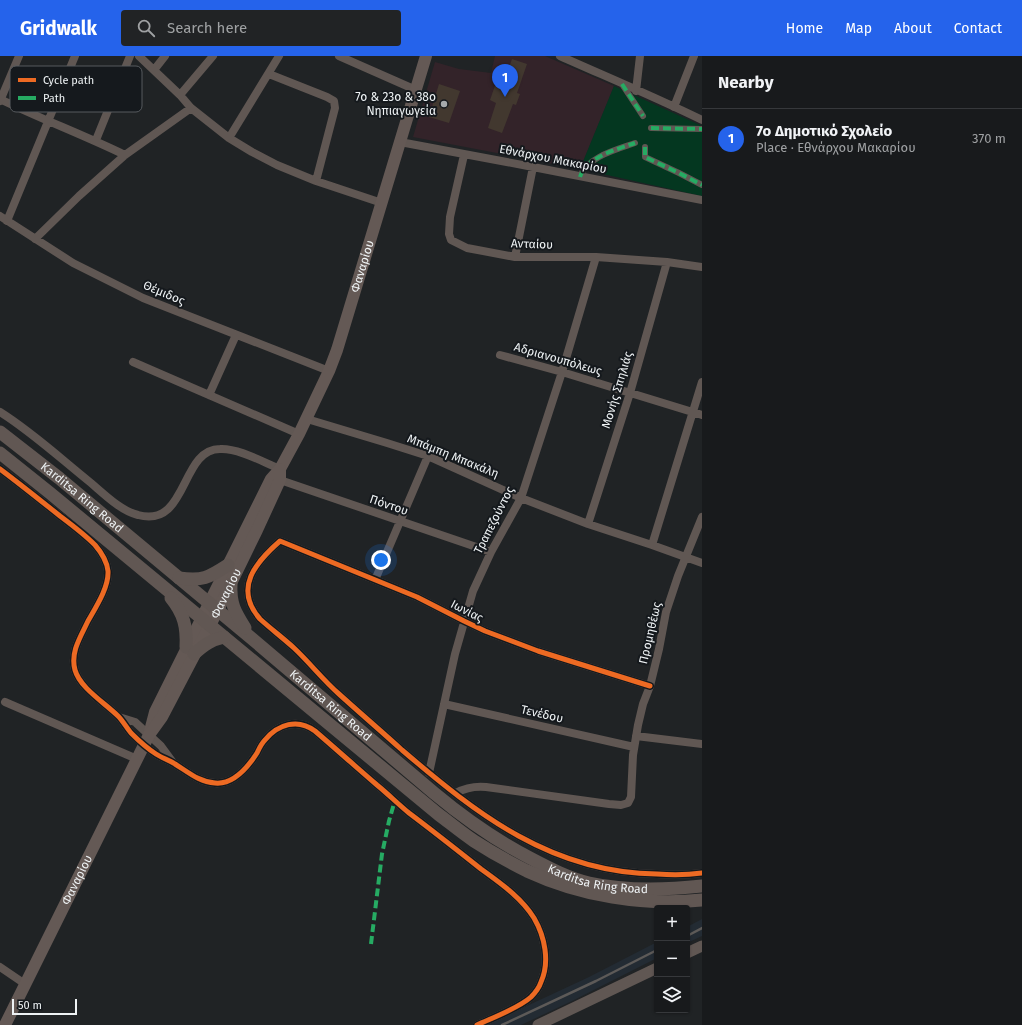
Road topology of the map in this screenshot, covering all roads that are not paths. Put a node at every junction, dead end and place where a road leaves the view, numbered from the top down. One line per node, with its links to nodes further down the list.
1 (19, 56): 14 (street)
2 (75, 56): 15 (street)
3 (130, 56): 16 (street)
4 (139, 56): 17 (street)
5 (165, 56): 17 (street)
6 (213, 56): 23 (street)
7 (279, 56): 18 (street)
8 (339, 56): 13 (street)
9 (426, 56): 21 (main road, Φαναρίου)
10 (560, 56): 20 (street)
11 (694, 56): 26 (street)
12 (639, 57): 22 (street)
13 (356, 60): 21 (street)
14 (15, 66)
15 (71, 66)
16 (126, 66)
17 (154, 70): 23 (street)
18 (269, 74): 36 (street); 45 (street)
19 (10, 76): 24 (street)
20 (622, 84): 22 (street); 31 (street)
21 (416, 90): 38 (main road, Φαναρίου)
22 (636, 90): 26 (street)
23 (180, 95): 27 (street)
24 (0, 99): 25 (street)
25 (10, 103)
26 (674, 106): 32 (street)
27 (191, 108): 36 (street); 42 (street)
28 (29, 112): 33 (street)
29 (53, 112): 33 (street)
30 (107, 112): 37 (street)
31 (643, 116)
32 (702, 120)
33 (49, 121): 37 (street); 49 (street)
34 (651, 128): 35 (street)
35 (702, 129)
36 (229, 138): 45 (street)
37 (96, 140): 42 (street)
38 (400, 142): 41 (street, Εθνάρχου Μακαρίου); 48 (main road, Φαναρίου)
39 (635, 143): 44 (street)
40 (645, 147): 46 (street)
41 (464, 154): 43 (street, Εθνάρχου Μακαρίου); 51 (street, Ανταίου)
42 (125, 155): 50 (street)
43 (533, 167): 44 (street, Εθνάρχου Μακαρίου); 51 (street)
44 (580, 176): 47 (street, Εθνάρχου Μακαρίου)
45 (316, 181): 48 (street)
46 (702, 186)
47 (702, 200)
48 (382, 203): 58 (main road, Φαναρίου)
49 (3, 219): 50 (street, Θέμιδος)
50 (35, 239): 55 (street, Θέμιδος)
51 (515, 257): 52 (street, Ανταίου)
52 (596, 257): 53 (street, Ανταίου); 59 (street, Τραπεζούντος)
53 (667, 262): 54 (street, Ανταίου); 61 (street, Μονής Σπηλιάς)
54 (702, 267)
55 (236, 335): 58 (street, Θέμιδος); 62 (street)
56 (500, 355): 59 (street, Αδριανουπόλεως)
57 (133, 362): 62 (street)
58 (328, 371): 66 (main road, Φαναρίου)
59 (562, 372): 61 (street, Αδριανουπόλεως); 73 (street, Τραπεζούντος)
60 (702, 382): 64 (street)
61 (630, 393): 64 (street, Αδριανουπόλεως); 76 (street, Μονής Σπηλιάς)
62 (209, 395): 68 (street)
63 (0, 412): 72 (street, Πόντου)
64 (693, 412): 65 (street, Αδριανουπόλεως); 77 (street)
65 (702, 415)
66 (306, 419): 68 (main road, Φαναρίου); 70 (street, Μπάμπη Μπακάλη)
67 (0, 432): 82 (main road, Karditsa Ring Road)
68 (299, 434): 72 (main road, Φαναρίου)
69 (0, 453): 84 (main road, Karditsa Ring Road)
70 (428, 456): 73 (street, Μπάμπη Μπακάλη); 75 (street)
71 (0, 469): 96 (street)
72 (280, 475): 75 (street, Πόντου); 81 (main road, Φαναρίου); 85 (main road, Φαναρίου)
73 (521, 498): 76 (street, Μπάμπη Μπακάλη); 78 (street, Τραπεζούντος)
74 (702, 518): 79 (street, Προμηθέως)
75 (400, 521): 78 (street, Πόντου); 83 (street)
76 (588, 524): 77 (street, Μπάμπη Μπακάλη)
77 (652, 545): 79 (street, Μπάμπη Μπακάλη)
78 (491, 552): 87 (street, Τραπεζούντος)
79 (686, 557): 80 (street, Μπάμπη Μπακάλη); 92 (street, Προμηθέως)
80 (702, 563)
81 (228, 565): 82 (main road); 86 (main road, Φαναρίου)
82 (179, 578): 86 (main road, Karditsa Ring Road)
83 (375, 580): 87 (street, Ιωνίας); 100 (street, Ιωνίας)
84 (161, 584): 88 (main road, Karditsa Ring Road); 91 (main road)
85 (231, 584): 86 (main road, Φαναρίου); 90 (main road)
86 (214, 606): 88 (main road, Φαναρίου); 90 (main road, Karditsa Ring Road)
87 (464, 621): 92 (street, Ιωνίας); 94 (street, Τραπεζούντος)
88 (206, 622): 89 (main road, Karditsa Ring Road); 91 (main road, Φαναρίου)
89 (224, 637): 91 (main road); 104 (main road, Karditsa Ring Road)
90 (250, 637): 103 (main road, Karditsa Ring Road)
91 (190, 651): 96 (main road, Φαναρίου)
92 (650, 686): 95 (street, Προμηθέως)
93 (5, 702): 99 (street)
94 (444, 704): 98 (street, Τενέδου); 100 (street, Τραπεζούντος)
95 (636, 736): 97 (street); 98 (street, Προμηθέως)
96 (147, 740): 99 (main road, Φαναρίου); 112 (street)
97 (702, 744)
98 (634, 747): 101 (street, Προμηθέως)
99 (137, 759): 109 (main road, Φαναρίου)
100 (429, 773): 101 (street)
101 (456, 794): 102 (street)
102 (702, 873)
103 (702, 886)
104 (702, 900)
105 (702, 946): 106 (street)
106 (690, 952)
107 (0, 967): 109 (street)
108 (654, 969): 110 (street)
109 (25, 984): 111 (main road, Φαναρίου)
110 (542, 1024)
111 (5, 1025)
112 (477, 1025)

